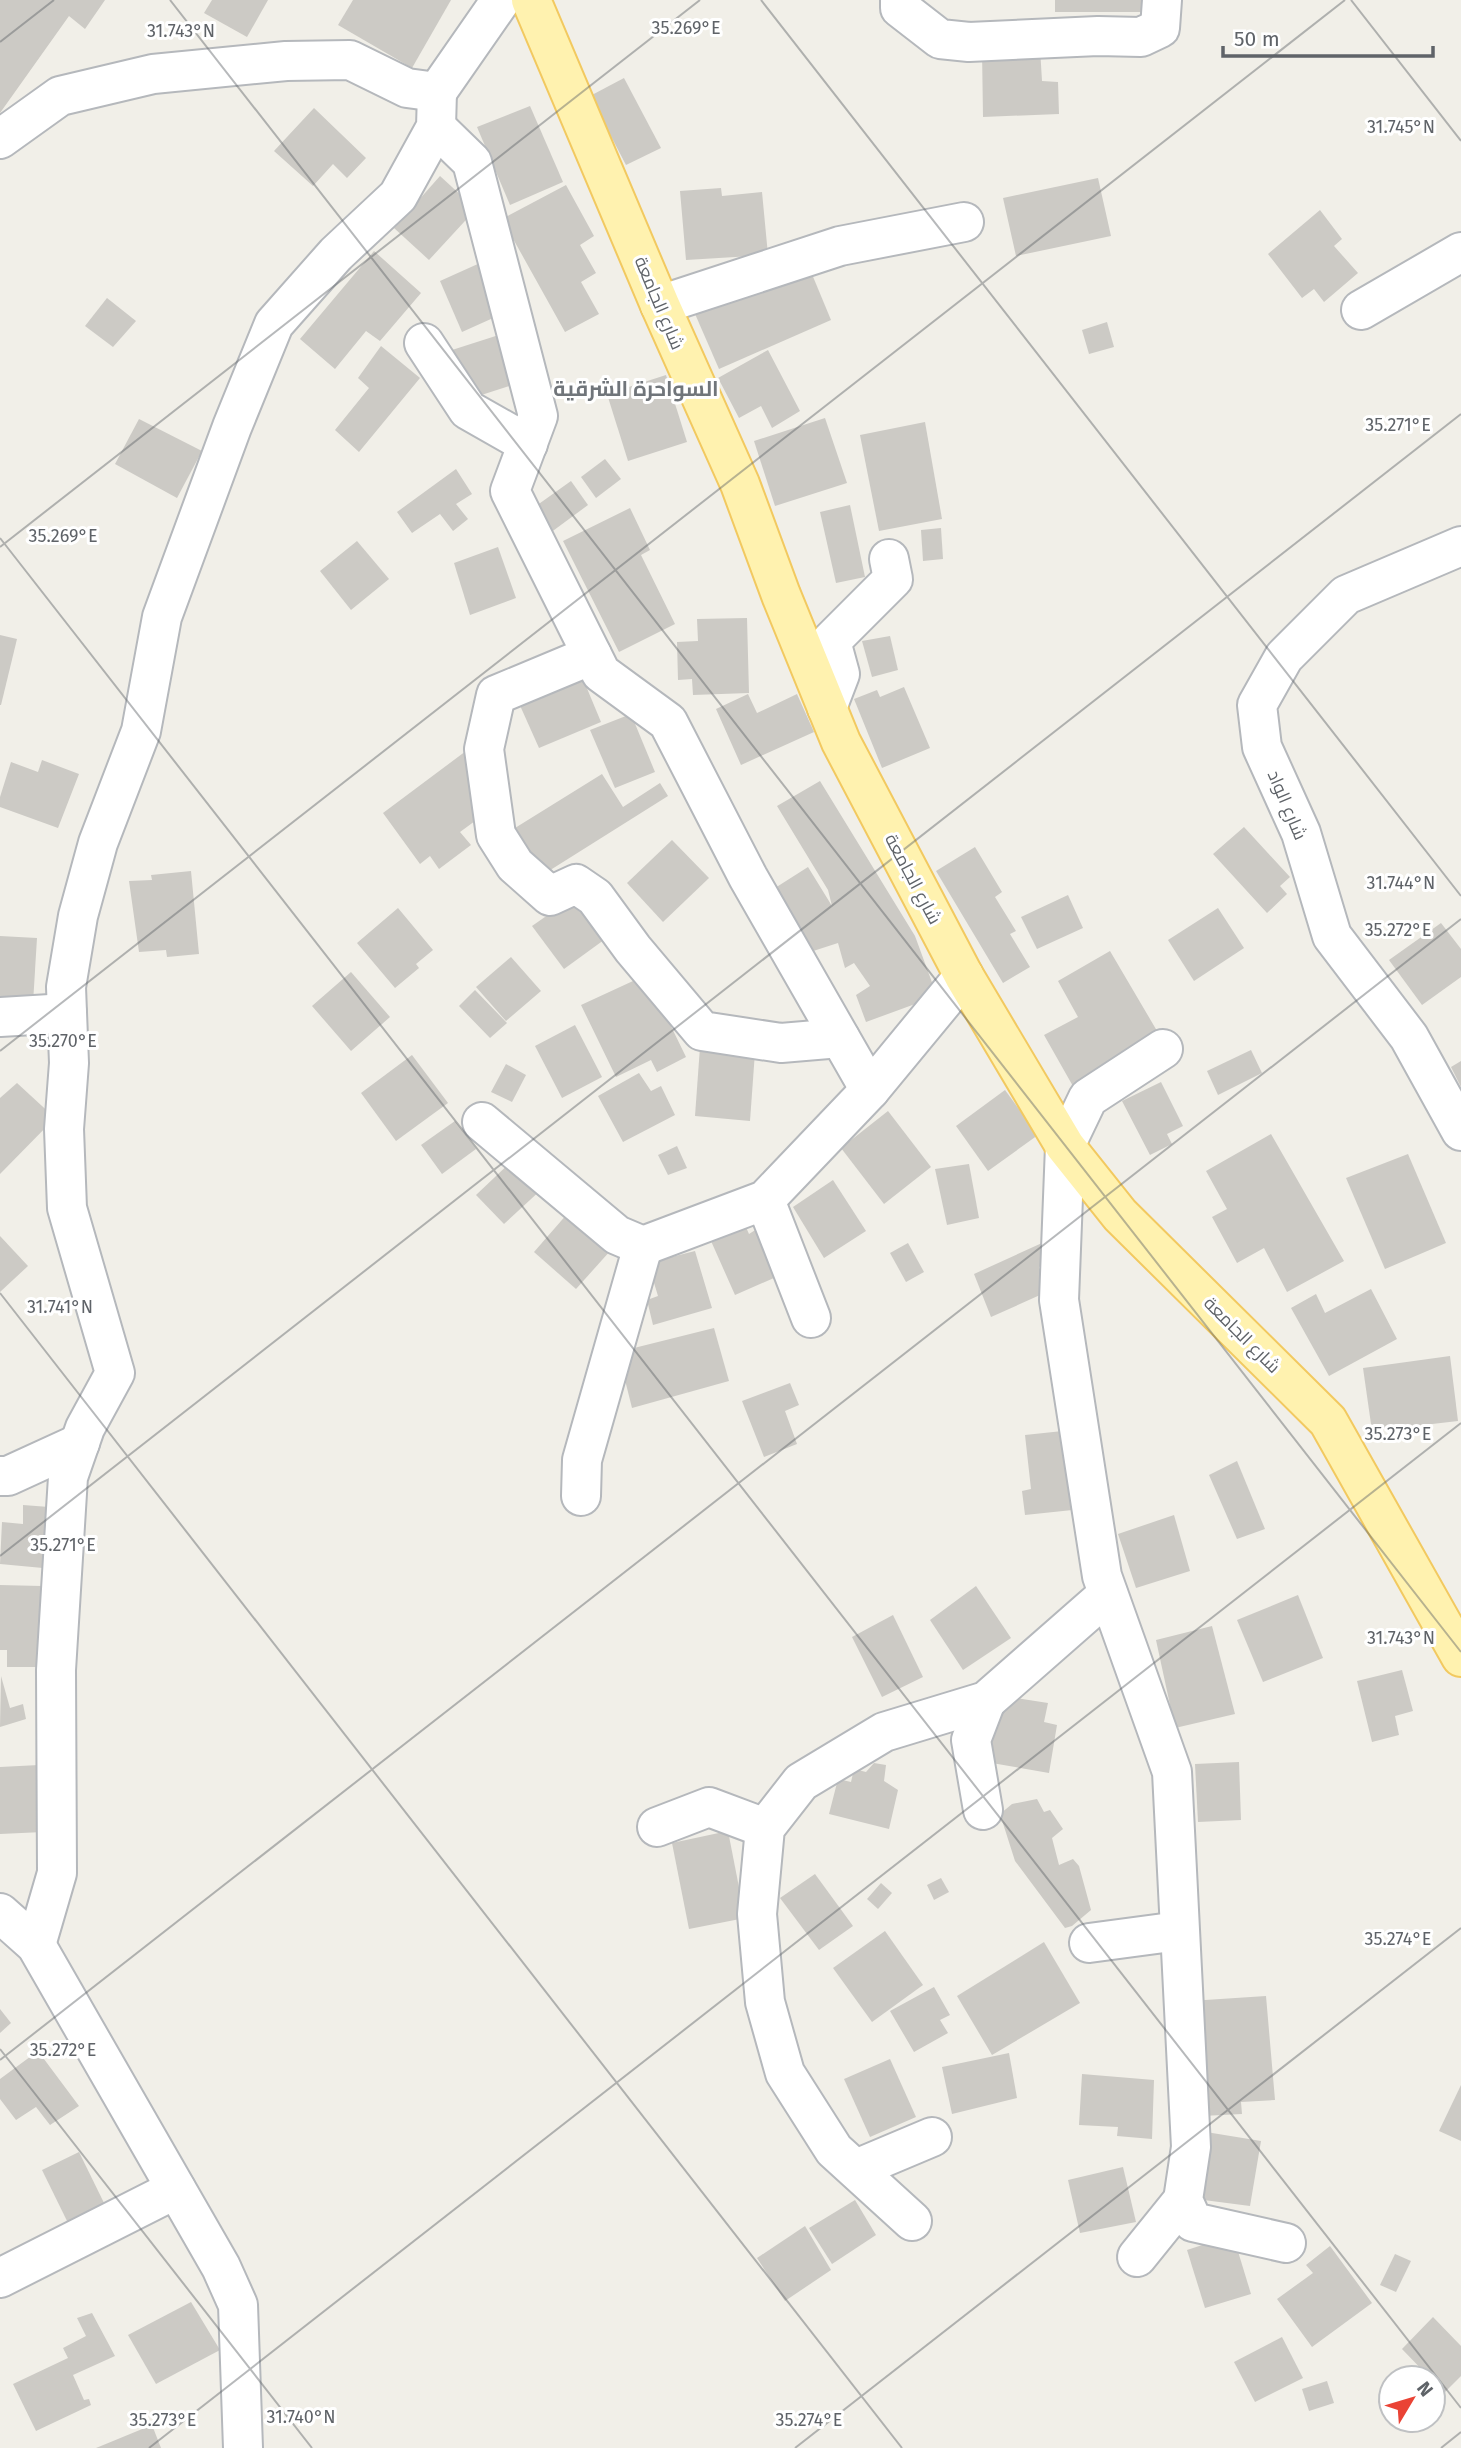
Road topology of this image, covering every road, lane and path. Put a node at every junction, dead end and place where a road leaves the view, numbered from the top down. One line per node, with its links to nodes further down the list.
1 (501, 0): 5 (street)
2 (531, 0): 9 (main road, شارع الجامعة)
3 (900, 0): 4 (street)
4 (1162, 0)
5 (437, 110): 6 (street); 12 (street); 18 (street)
6 (0, 139)
7 (964, 222): 9 (street)
8 (1461, 252): 10 (street)
9 (660, 306): 16 (main road, شارع الجامعة)
10 (1361, 310)
11 (424, 343): 12 (street)
12 (528, 444): 15 (street)
13 (1461, 546): 24 (street, شارع الواد)
14 (889, 559): 16 (street)
15 (592, 655): 20 (street); 20 (street)
16 (827, 708): 17 (main road, شارع الجامعة)
17 (964, 976): 22 (street); 25 (main road, شارع الجامعة)
18 (67, 1013): 19 (street); 29 (street)
19 (0, 1017)
20 (840, 1038): 22 (street)
21 (1163, 1049): 25 (street)
22 (870, 1090): 26 (street)
23 (482, 1122): 27 (street)
24 (1461, 1131)
25 (1065, 1146): 32 (street); 33 (main road, شارع الجامعة)
26 (765, 1200): 27 (street); 28 (street)
27 (643, 1246): 31 (street)
28 (811, 1318)
29 (80, 1443): 30 (street); 41 (street)
30 (3, 1482)
31 (581, 1496)
32 (1108, 1594): 34 (street); 39 (street)
33 (1461, 1657)
34 (986, 1701): 35 (street); 37 (street)
35 (983, 1811)
36 (657, 1827): 37 (street)
37 (765, 1828): 43 (street)
38 (0, 1913): 41 (street)
39 (1179, 1931): 40 (street); 45 (street)
40 (1089, 1943)
41 (36, 1945): 44 (street)
42 (932, 2137): 43 (street)
43 (856, 2169): 46 (street)
44 (176, 2189): 49 (street); 50 (street)
45 (1183, 2200): 47 (street); 48 (street)
46 (912, 2221)
47 (1286, 2243)
48 (1136, 2257)
49 (0, 2278)
50 (243, 2448)

